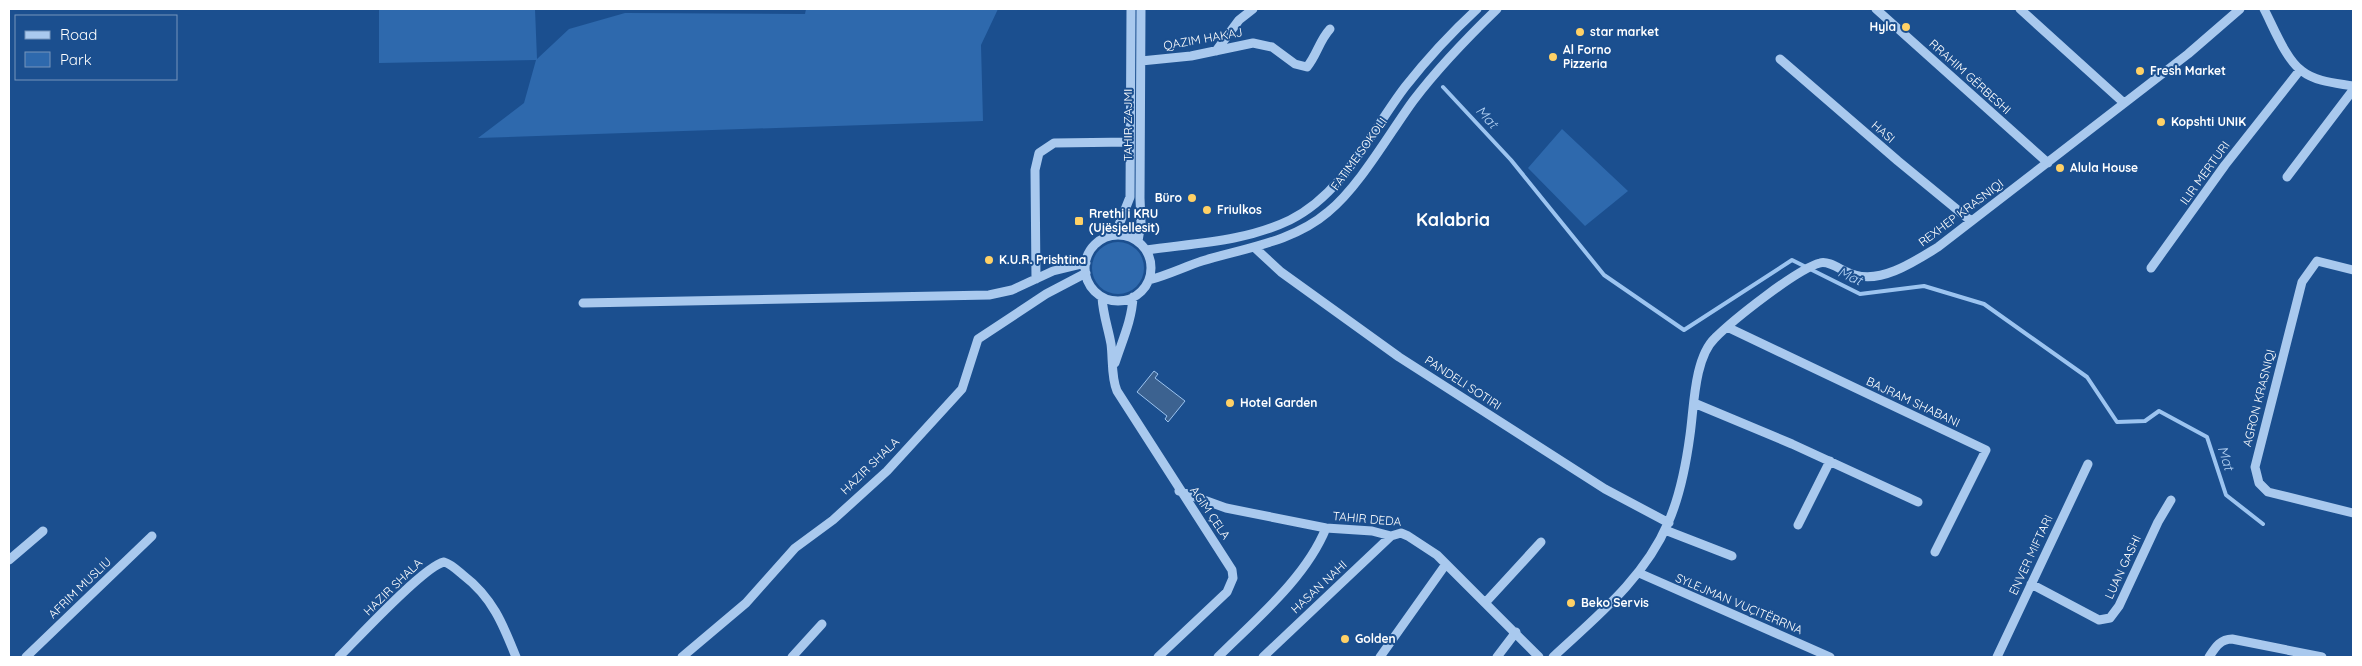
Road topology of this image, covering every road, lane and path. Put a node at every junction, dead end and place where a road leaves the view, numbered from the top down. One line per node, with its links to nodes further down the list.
1 (1130, 9): 18 (street, TAHIR ZAJMI)
2 (1141, 9): 13 (street, TAHIR ZAJMI)
3 (1253, 9): 11 (street)
4 (1477, 9): 25 (street, FATIME SOKOLI)
5 (1497, 9): 24 (street, FATIME SOKOLI)
6 (1876, 9): 19 (street, RRAHIM GËRBESHI)
7 (2020, 9): 17 (street)
8 (2240, 9): 17 (street, REXHEP KRASNIQI)
9 (2264, 9): 14 (street)
10 (1330, 29): 11 (street, QAZIM HAKAJ)
11 (1216, 51): 13 (street, QAZIM HAKAJ)
12 (1780, 59): 21 (street, HASI)
13 (1141, 61): 23 (street, TAHIR ZAJMI)
14 (2300, 70): 15 (street); 27 (street, ILIR MERTURI)
15 (2353, 86)
16 (2353, 90): 20 (street)
17 (2124, 103): 19 (street, REXHEP KRASNIQI)
18 (1130, 142): 22 (street, TAHIR ZAJMI); 30 (street)
19 (2048, 163): 21 (street, REXHEP KRASNIQI)
20 (2287, 177)
21 (1971, 222): 35 (street, REXHEP KRASNIQI)
22 (1115, 235): 23 (street); 26 (street)
23 (1138, 241): 25 (street)
24 (1254, 247): 31 (street, FATIME SOKOLI); 45 (street, PANDELI SOTIRI)
25 (1146, 250): 31 (street)
26 (1086, 263): 29 (street); 30 (street)
27 (2151, 268)
28 (2353, 270): 43 (street, AGRON KRASNIQI)
29 (1086, 273): 32 (street); 63 (street, HAZIR SHALA)
30 (1036, 279): 34 (street)
31 (1149, 280): 33 (street)
32 (1102, 297): 33 (street); 36 (street, AGIM ÇELA)
33 (1133, 297): 36 (street, AGIM ÇELA)
34 (583, 303)
35 (1727, 327): 37 (street, REXHEP KRASNIQI); 51 (street, BAJRAM SHABANI)
36 (1114, 368): 40 (street, AGIM ÇELA)
37 (1694, 403): 38 (street); 45 (street, REXHEP KRASNIQI)
38 (1830, 461): 42 (street); 44 (street)
39 (2088, 464): 56 (street, ENVER MIFTARI)
40 (1180, 491): 46 (street, TAHIR DEDA); 65 (street, AGIM ÇELA)
41 (2171, 500): 56 (street, LUAN GASHI)
42 (1918, 502)
43 (2353, 513)
44 (1798, 525)
45 (1667, 526): 52 (street); 55 (street, REXHEP KRASNIQI)
46 (1326, 528): 49 (street, TAHIR DEDA); 66 (street)
47 (43, 530): 53 (street)
48 (152, 536): 60 (street, AFRIM MUSLIU)
49 (1392, 536): 54 (street, TAHIR DEDA); 67 (street, HASAN NAHI)
50 (1541, 542): 57 (street)
51 (1936, 552)
52 (1732, 556)
53 (9, 560)
54 (1446, 564): 57 (street, TAHIR DEDA); 68 (street)
55 (1639, 573): 71 (street, REXHEP KRASNIQI); 72 (street, SYLEJMAN VUÇITËRRNA)
56 (2031, 584): 73 (street, ENVER MIFTARI)
57 (1485, 603): 59 (street, TAHIR DEDA)
58 (822, 624): 64 (street)
59 (1516, 632): 69 (street); 70 (street, TAHIR DEDA)
60 (26, 657)
61 (339, 657): 62 (street, HAZIR SHALA)
62 (516, 657)
63 (682, 657)
64 (792, 657)
65 (1158, 657)
66 (1218, 657)
67 (1263, 657)
68 (1380, 657)
69 (1497, 657)
70 (1539, 657)
71 (1553, 657)
72 (1830, 657)
73 (1997, 657)
74 (2209, 657): 75 (street)
75 (2322, 657)

